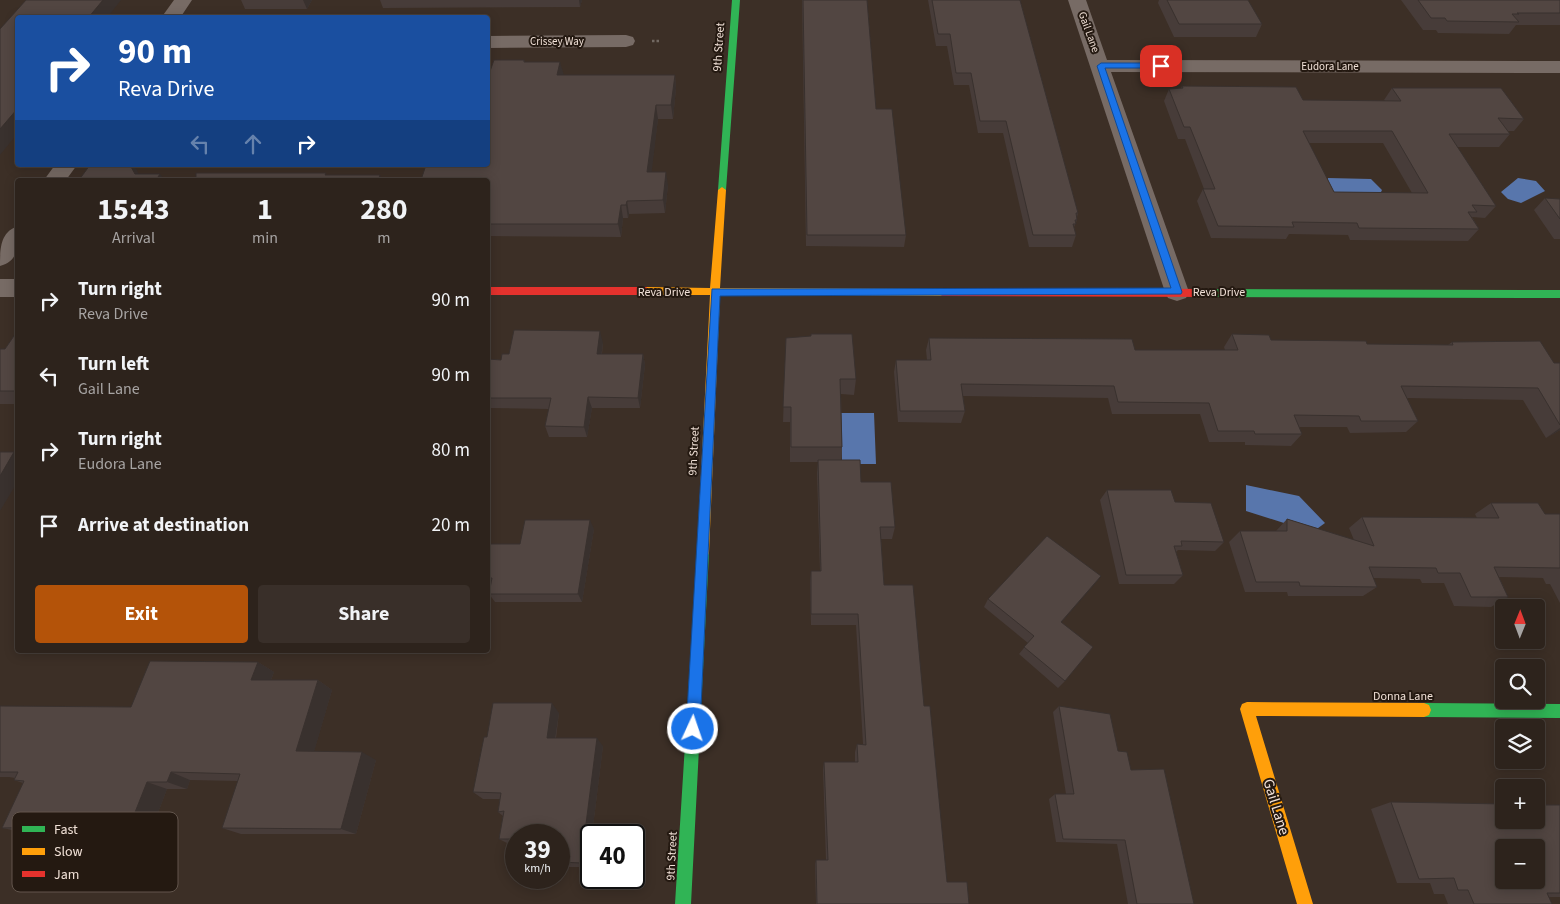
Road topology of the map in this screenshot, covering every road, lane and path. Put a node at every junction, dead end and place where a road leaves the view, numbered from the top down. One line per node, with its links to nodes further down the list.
1 (183, 0): 4 (street)
2 (736, 0): 16 (street, 9th Street)
3 (1077, 0): 7 (street, Gail Lane)
4 (172, 15)
5 (626, 41): 6 (street, Crissey Way)
6 (490, 42)
7 (1101, 66): 8 (street, Eudora Lane); 17 (street, Gail Lane)
8 (1560, 67)
9 (65, 167): 10 (street)
10 (56, 178)
11 (15, 238): 12 (street)
12 (0, 258)
13 (0, 288): 14 (street)
14 (15, 288)
15 (490, 291): 16 (street, Reva Drive)
16 (715, 292): 17 (street, Reva Drive); 21 (street, 9th Street)
17 (1177, 292): 18 (street, Reva Drive)
18 (1560, 294)
19 (1247, 709): 20 (street, Donna Lane); 22 (street, Gail Lane)
20 (1560, 711)
21 (683, 904)
22 (1305, 904)

